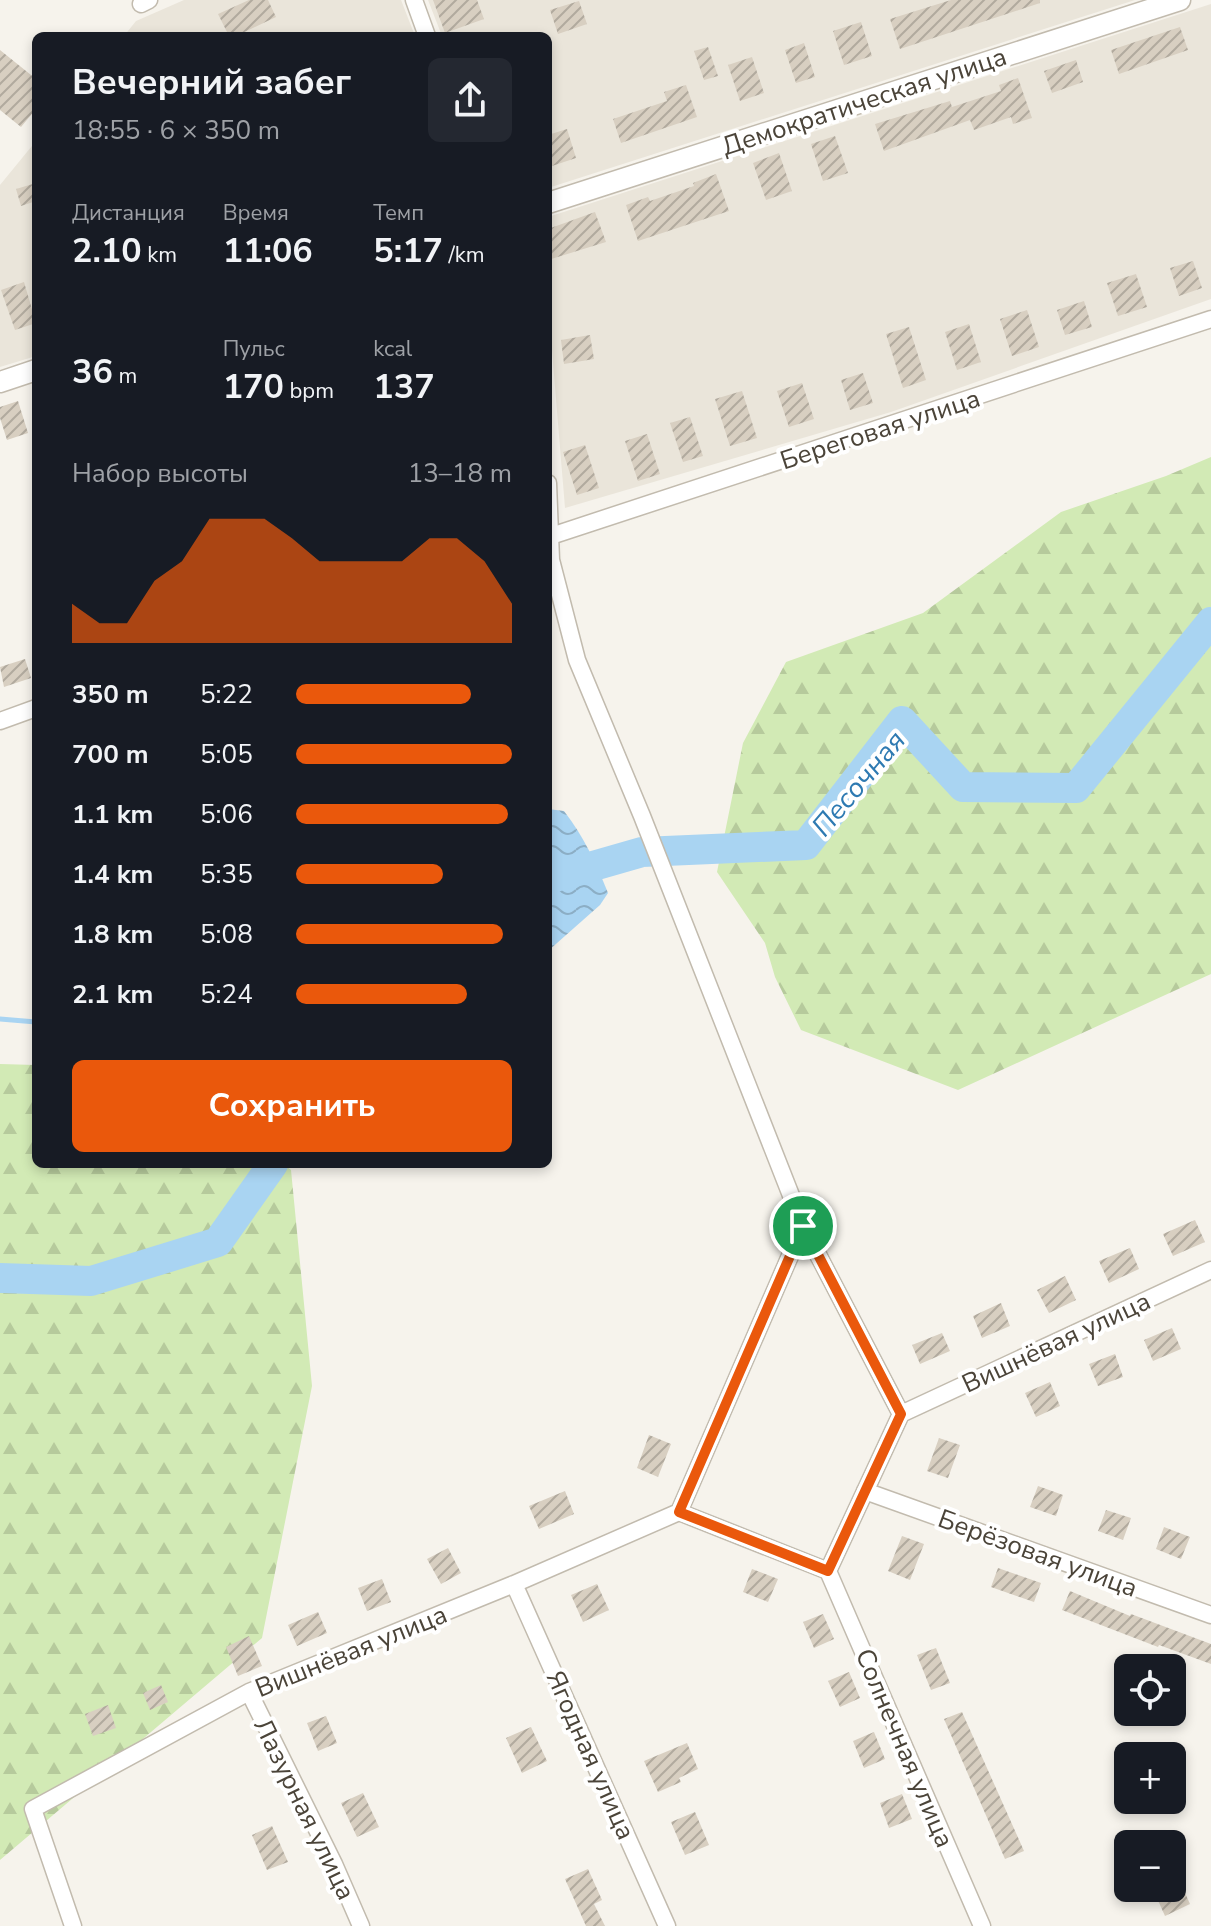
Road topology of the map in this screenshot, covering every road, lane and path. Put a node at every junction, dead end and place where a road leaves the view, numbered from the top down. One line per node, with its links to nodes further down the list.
1 (414, 0): 3 (street)
2 (1180, 0): 4 (street, Демократическая улица)
3 (426, 32)
4 (552, 202)
5 (1211, 319): 8 (street, Береговая улица)
6 (32, 371): 7 (street)
7 (0, 382)
8 (552, 535)
9 (552, 564): 12 (street)
10 (32, 709): 11 (street)
11 (0, 721)
12 (803, 1226): 14 (street); 16 (street)
13 (1211, 1270): 14 (street, Вишнёвая улица)
14 (901, 1414): 15 (street)
15 (865, 1491): 17 (street); 19 (street, Берёзовая улица)
16 (679, 1512): 17 (street); 18 (street, Вишнёвая улица)
17 (828, 1571): 24 (street, Солнечная улица)
18 (514, 1584): 20 (street, Вишнёвая улица); 23 (street, Ягодная улица)
19 (1211, 1615)
20 (249, 1692): 21 (street, Вишнёвая улица); 22 (street, Лазурная улица)
21 (73, 1926)
22 (361, 1926)
23 (667, 1926)
24 (982, 1926)

